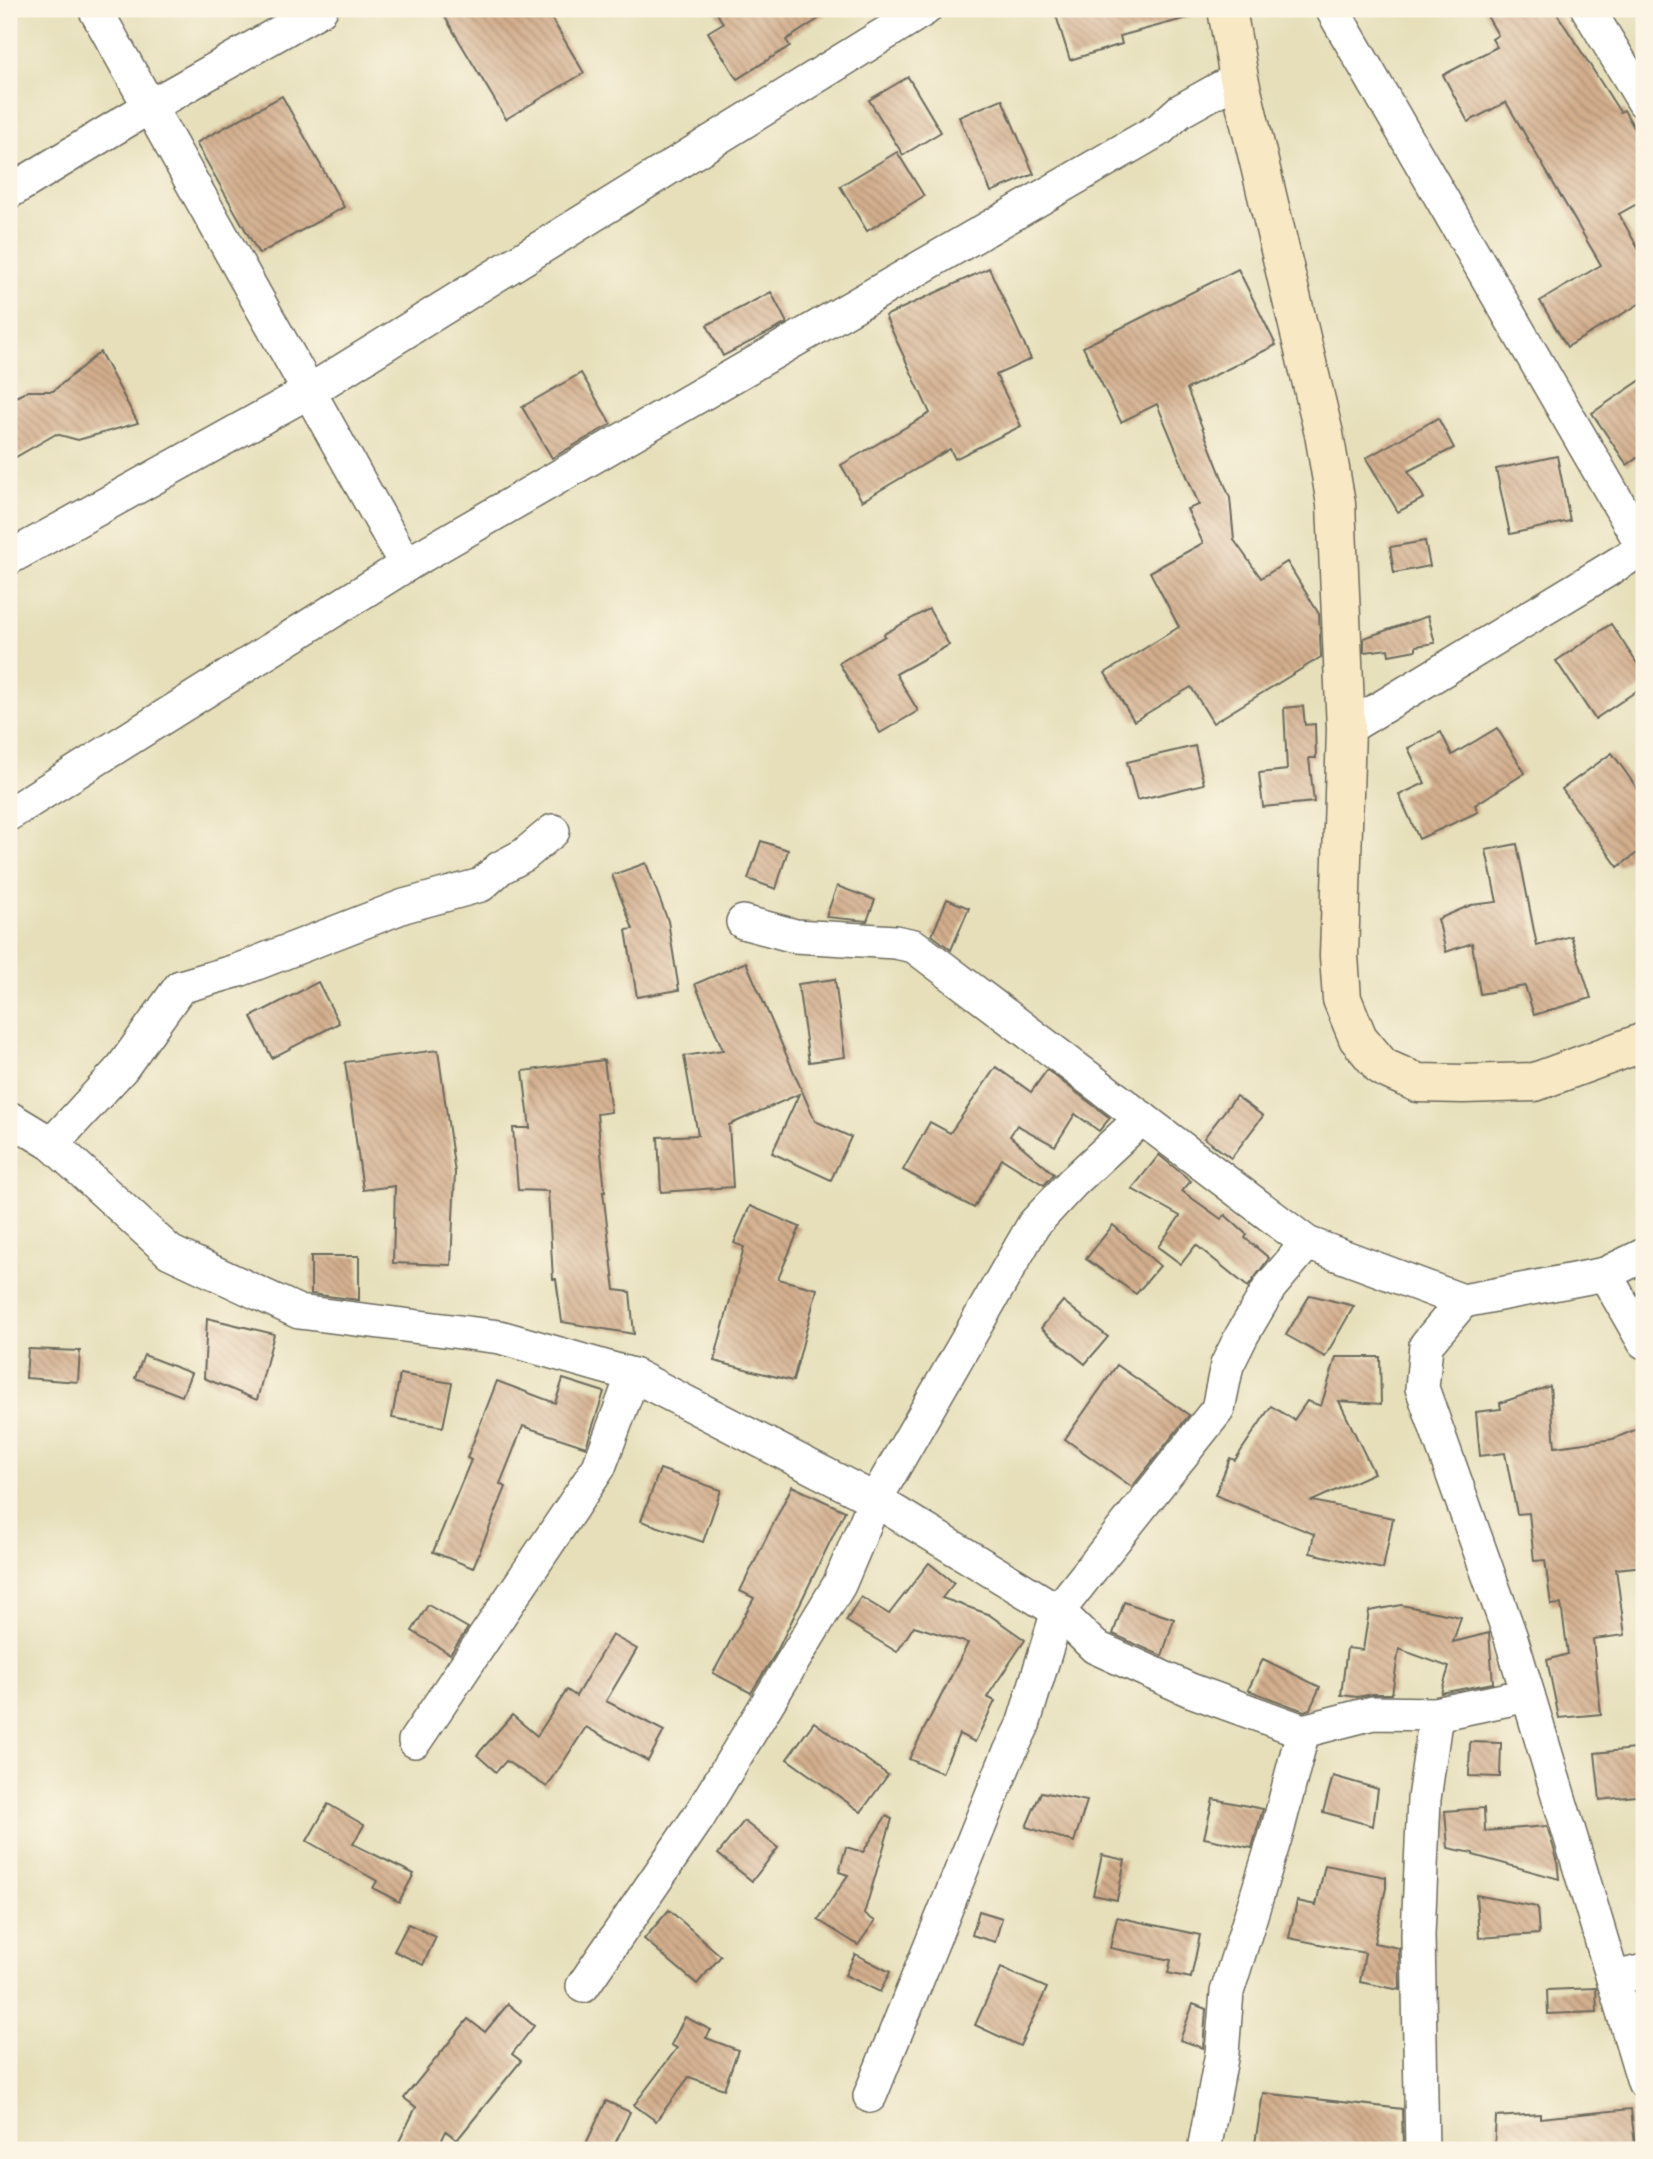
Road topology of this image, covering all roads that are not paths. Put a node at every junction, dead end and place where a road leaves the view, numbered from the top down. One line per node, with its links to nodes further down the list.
1 (95, 9): 9 (street)
2 (321, 9): 9 (street)
3 (925, 9): 11 (street)
4 (1227, 9): 7 (main road)
5 (1332, 9): 12 (street)
6 (1588, 9): 8 (street)
7 (1240, 78): 14 (street); 15 (main road)
8 (1644, 102)
9 (149, 107): 10 (street); 11 (street)
10 (9, 192)
11 (308, 392): 13 (street); 14 (street)
12 (1644, 548): 15 (street)
13 (9, 558)
14 (407, 565): 16 (street)
15 (1346, 729): 19 (main road)
16 (9, 814)
17 (553, 831): 22 (street)
18 (743, 922): 21 (street)
19 (1644, 1042)
20 (9, 1118): 22 (street)
21 (1142, 1118): 23 (street); 29 (street)
22 (52, 1144): 28 (street)
23 (1307, 1243): 26 (street); 30 (street)
24 (1644, 1255): 25 (street)
25 (1605, 1274): 26 (street); 27 (street)
26 (1463, 1301): 31 (street)
27 (1644, 1342)
28 (633, 1375): 29 (street); 34 (street)
29 (875, 1500): 30 (street); 36 (street)
30 (1058, 1611): 33 (street); 38 (street)
31 (1528, 1695): 32 (street); 35 (street)
32 (1436, 1714): 33 (street); 40 (street)
33 (1303, 1731): 39 (street)
34 (415, 1741)
35 (1629, 1975): 37 (street)
36 (583, 1986)
37 (1644, 2082)
38 (870, 2096)
39 (1204, 2150)
40 (1422, 2150)

